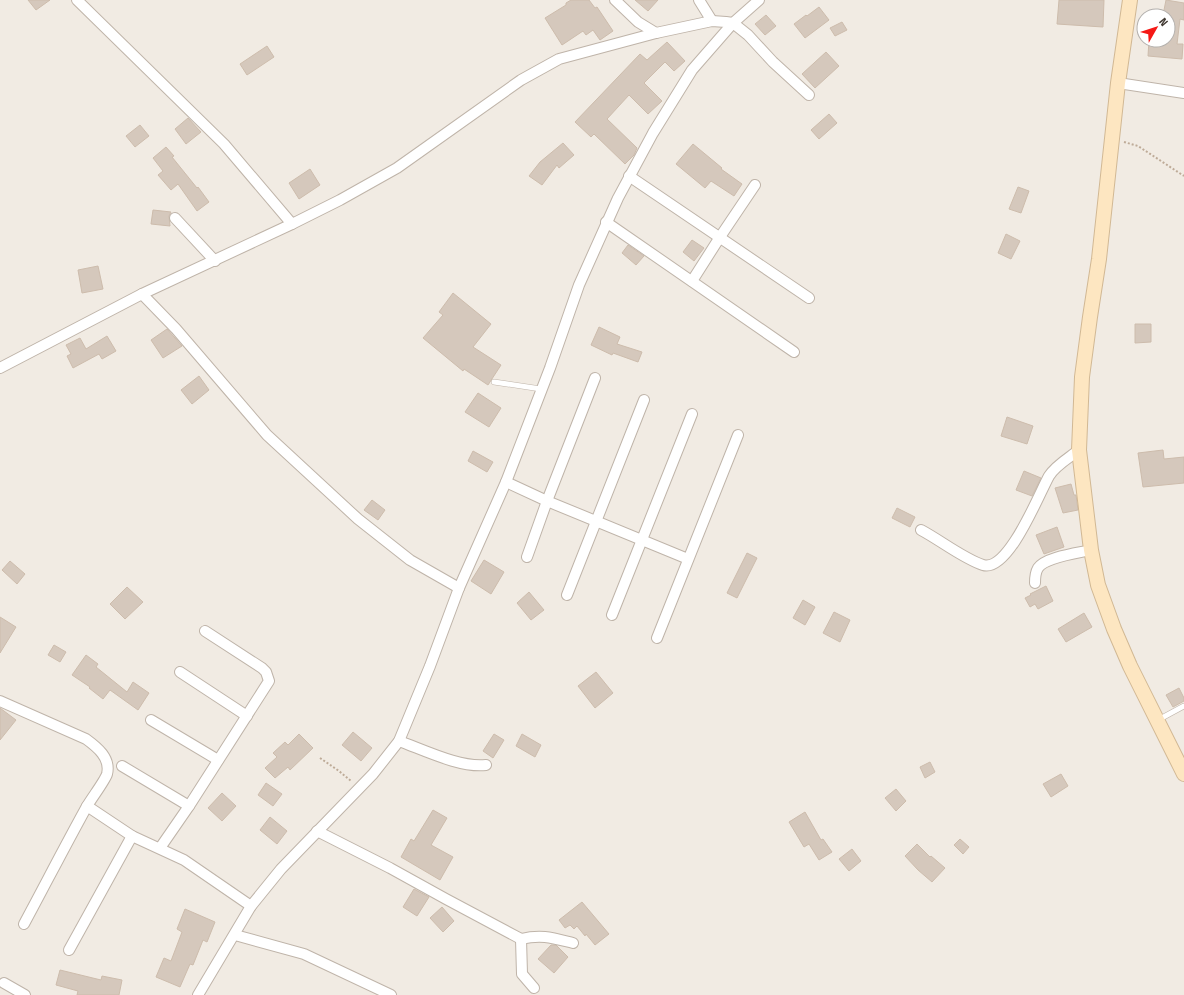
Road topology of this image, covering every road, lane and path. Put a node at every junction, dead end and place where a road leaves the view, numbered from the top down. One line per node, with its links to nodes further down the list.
1 (77, 0): 18 (street)
2 (615, 0): 8 (street)
3 (699, 0): 6 (street)
4 (760, 0): 7 (street)
5 (1130, 0): 9 (street)
6 (712, 22): 7 (street); 8 (street)
7 (733, 23): 11 (street); 13 (street)
8 (656, 33): 18 (street)
9 (1118, 83): 10 (street); 12 (street)
10 (1184, 93)
11 (809, 95)
12 (1113, 139): 14 (path); 32 (street)
13 (629, 176): 17 (street); 19 (street)
14 (1184, 176)
15 (755, 185): 19 (street)
16 (175, 218): 20 (street)
17 (606, 222): 21 (street); 28 (street)
18 (292, 224): 20 (street)
19 (720, 237): 21 (street); 23 (street)
20 (215, 261): 22 (street)
21 (692, 281): 24 (street)
22 (142, 294): 25 (street); 42 (street)
23 (809, 298)
24 (794, 352)
25 (0, 368)
26 (595, 378): 34 (street)
27 (494, 382): 28 (lane)
28 (541, 389): 33 (street)
29 (644, 400): 35 (street)
30 (692, 414): 37 (street)
31 (738, 435): 40 (street)
32 (1079, 450): 36 (street); 38 (street)
33 (506, 482): 34 (street); 42 (street)
34 (547, 501): 35 (street); 39 (street)
35 (597, 521): 37 (street); 43 (street)
36 (921, 530)
37 (642, 540): 40 (street); 44 (street)
38 (1091, 550): 41 (street); 52 (street)
39 (527, 557)
40 (688, 559): 46 (street)
41 (1035, 583)
42 (459, 588): 53 (street)
43 (567, 595)
44 (612, 615)
45 (205, 631): 50 (street)
46 (657, 638)
47 (180, 672): 50 (street)
48 (0, 701): 60 (street)
49 (1184, 706): 52 (lane)
50 (247, 716): 55 (street)
51 (151, 720): 55 (street)
52 (1157, 720): 58 (street)
53 (399, 741): 56 (street); 59 (street)
54 (320, 758): 59 (path)
55 (218, 760): 61 (street)
56 (486, 765)
57 (122, 766): 61 (street)
58 (1184, 774)
59 (358, 790): 62 (street)
60 (87, 806): 63 (street); 66 (street)
61 (189, 806): 64 (street)
62 (317, 831): 65 (street); 68 (street)
63 (132, 836): 64 (street); 70 (street)
64 (160, 848): 65 (street)
65 (251, 906): 67 (street)
66 (24, 924)
67 (235, 935): 74 (street); 75 (street)
68 (521, 939): 69 (street); 72 (street)
69 (572, 943)
70 (69, 950)
71 (4, 983): 73 (street)
72 (534, 988)
73 (26, 995)
74 (198, 995)
75 (391, 995)

